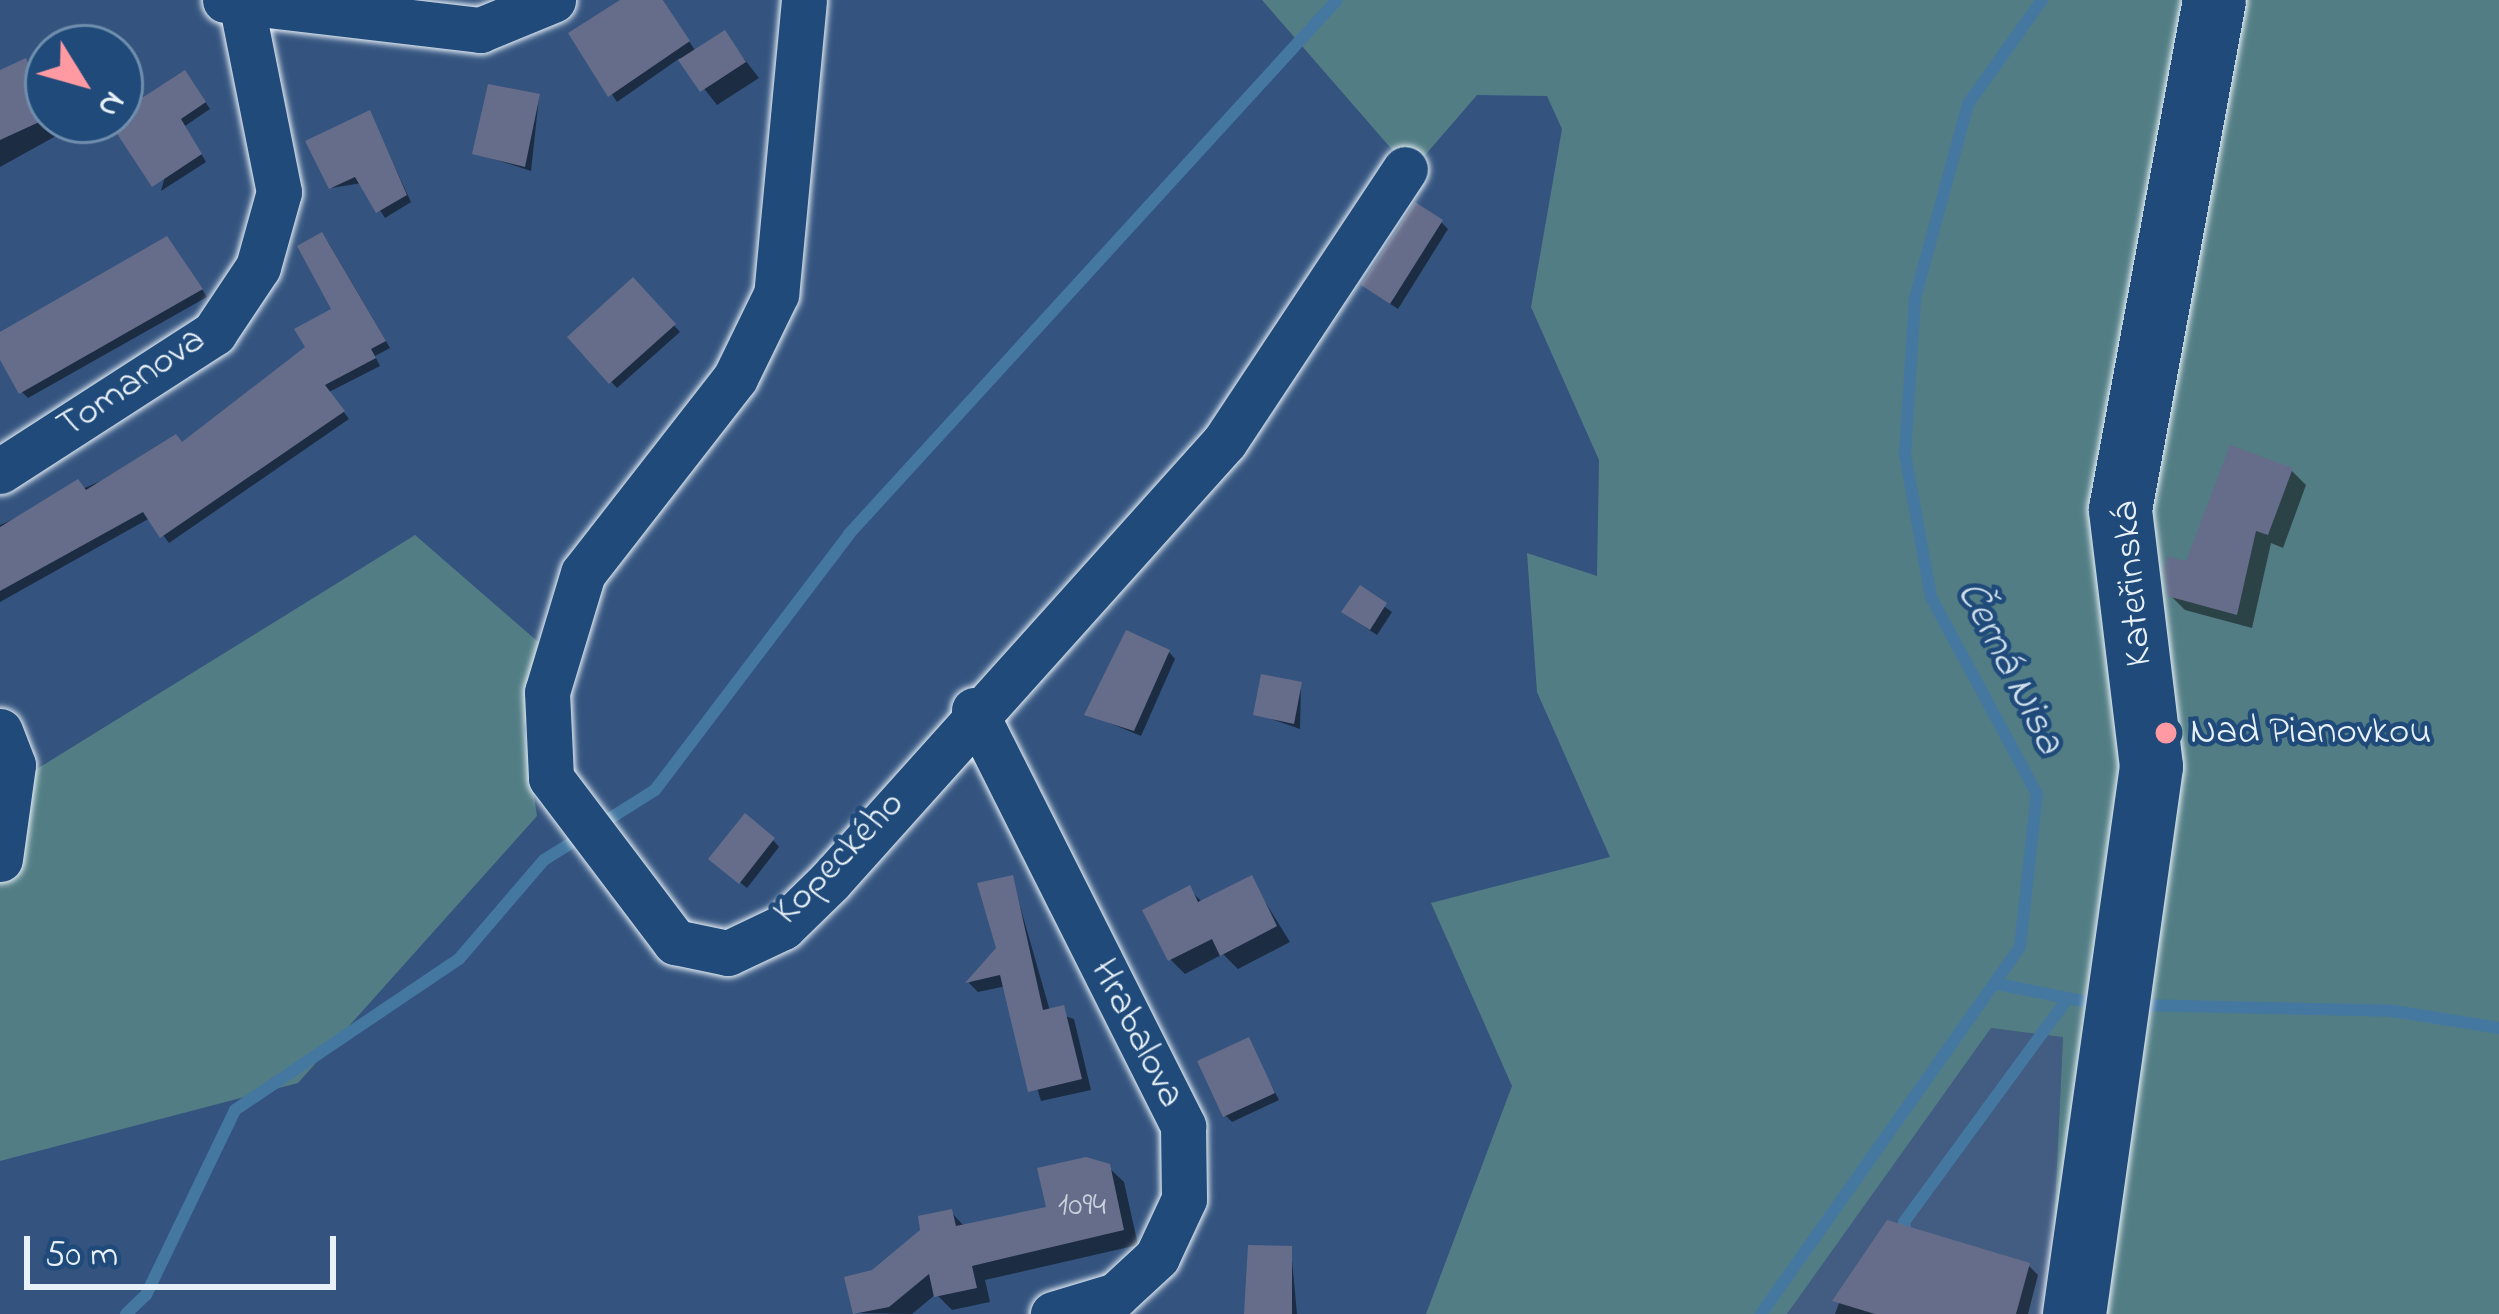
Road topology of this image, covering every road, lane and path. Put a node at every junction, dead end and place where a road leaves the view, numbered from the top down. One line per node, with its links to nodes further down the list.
1 (553, 0): 4 (street)
2 (804, 0): 7 (street, Kopeckého)
3 (2214, 0): 11 (street, Kateřinská)
4 (233, 1): 6 (street, Tomanova)
5 (1405, 169): 7 (street, Kopeckého)
6 (0, 471)
7 (974, 710): 10 (street, Hrabalova)
8 (0, 731): 9 (street)
9 (0, 859)
10 (1053, 1314)
11 (2074, 1314)

